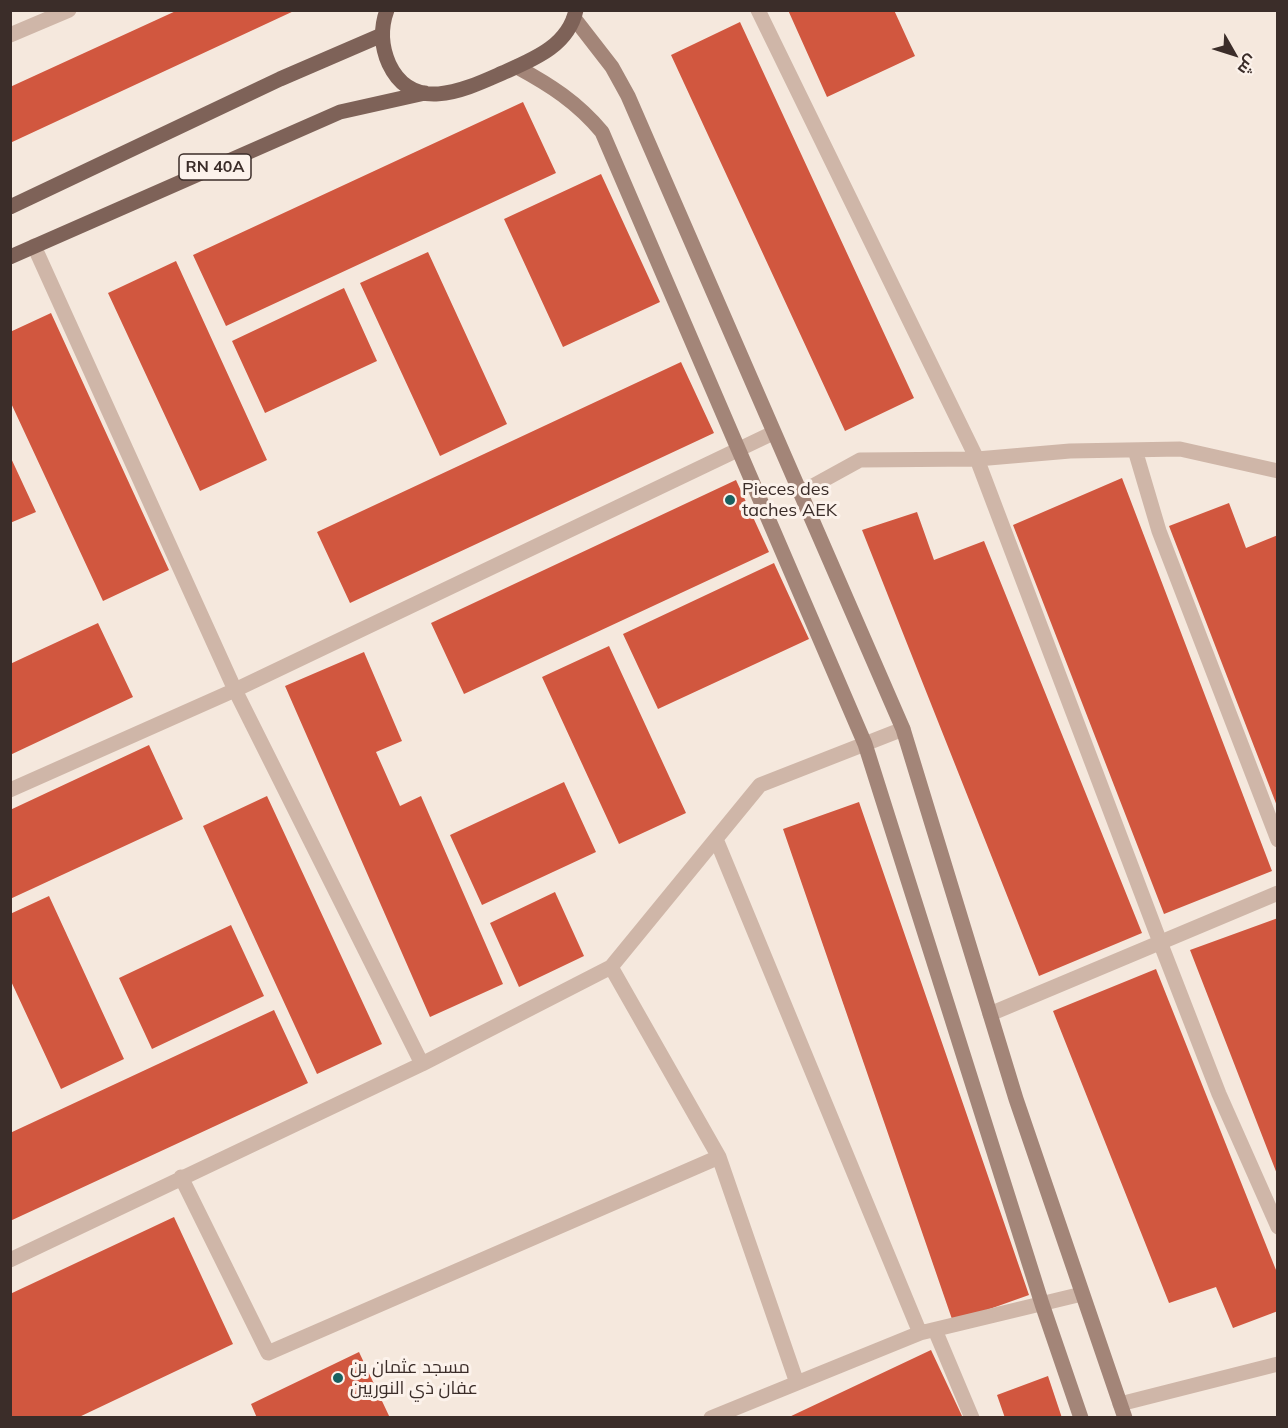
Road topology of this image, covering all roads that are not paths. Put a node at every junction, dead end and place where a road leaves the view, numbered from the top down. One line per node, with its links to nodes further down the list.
1 (69, 10): 5 (street)
2 (758, 10): 14 (street)
3 (575, 14): 6 (main road); 11 (main road)
4 (383, 19): 7 (main road); 8 (main road, RN 40A)
5 (10, 35)
6 (517, 67): 7 (main road); 12 (main road)
7 (424, 93): 9 (main road, RN 40A)
8 (10, 207)
9 (34, 246): 10 (main road, RN 40A); 17 (street)
10 (10, 257)
11 (773, 433): 12 (street); 16 (main road)
12 (738, 449): 17 (street); 19 (main road)
13 (1135, 450): 14 (street); 15 (street); 22 (street)
14 (977, 459): 16 (street); 24 (street)
15 (1278, 471)
16 (800, 493): 18 (main road)
17 (235, 690): 20 (street); 27 (street)
18 (903, 729): 19 (street); 26 (main road)
19 (866, 744): 21 (street); 33 (main road)
20 (10, 790)
21 (716, 839): 25 (street); 34 (street)
22 (1278, 840)
23 (1278, 893): 24 (street)
24 (1160, 942): 26 (street); 30 (street)
25 (611, 967): 27 (street); 28 (street)
26 (990, 1014): 32 (main road)
27 (422, 1064): 29 (street)
28 (719, 1157): 29 (street); 36 (street)
29 (181, 1177): 31 (street)
30 (1278, 1227)
31 (10, 1260)
32 (1082, 1294): 33 (street); 37 (main road)
33 (1042, 1304): 34 (street); 40 (main road)
34 (927, 1332): 36 (street); 39 (street)
35 (1278, 1364): 37 (street)
36 (797, 1383): 38 (street)
37 (1122, 1411)
38 (711, 1418)
39 (972, 1418)
40 (1081, 1418)

